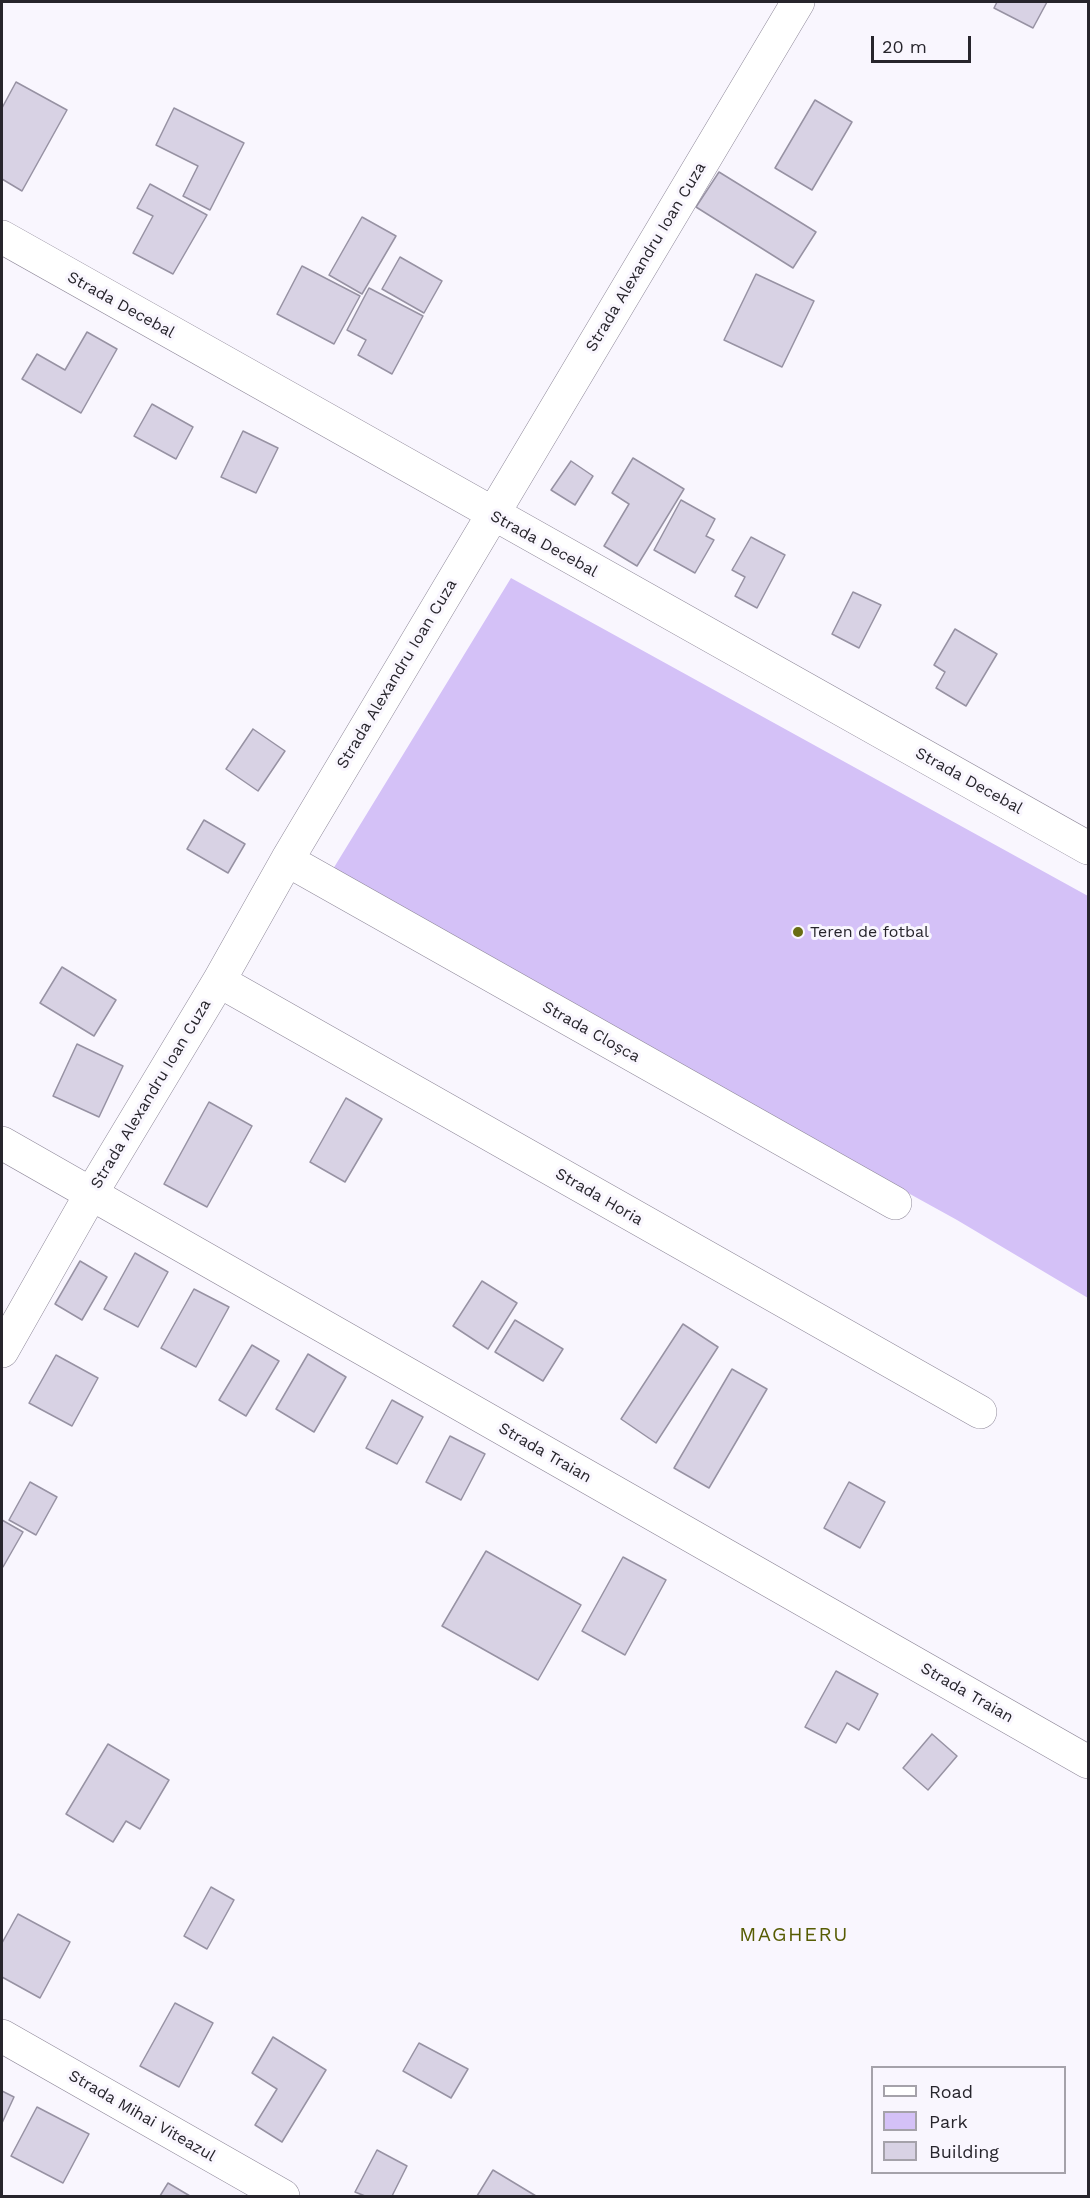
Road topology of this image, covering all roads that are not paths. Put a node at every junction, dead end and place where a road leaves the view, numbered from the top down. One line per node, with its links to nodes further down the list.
1 (798, 2): 3 (street, Strada Alexandru Ioan Cuza)
2 (2, 237): 3 (street, Strada Decebal)
3 (492, 514): 4 (street, Strada Decebal); 5 (street, Strada Alexandru Ioan Cuza)
4 (1089, 848)
5 (287, 860): 6 (street, Strada Alexandru Ioan Cuza); 9 (street, Strada Cloșca)
6 (219, 981): 8 (street, Strada Alexandru Ioan Cuza); 11 (street, Strada Horia)
7 (2, 1143): 8 (street, Strada Traian)
8 (91, 1194): 10 (street, Strada Alexandru Ioan Cuza); 12 (street, Strada Traian)
9 (895, 1203)
10 (2, 1351)
11 (980, 1413)
12 (1089, 1762)
13 (2, 2036): 14 (street, Strada Mihai Viteazul)
14 (284, 2196)

